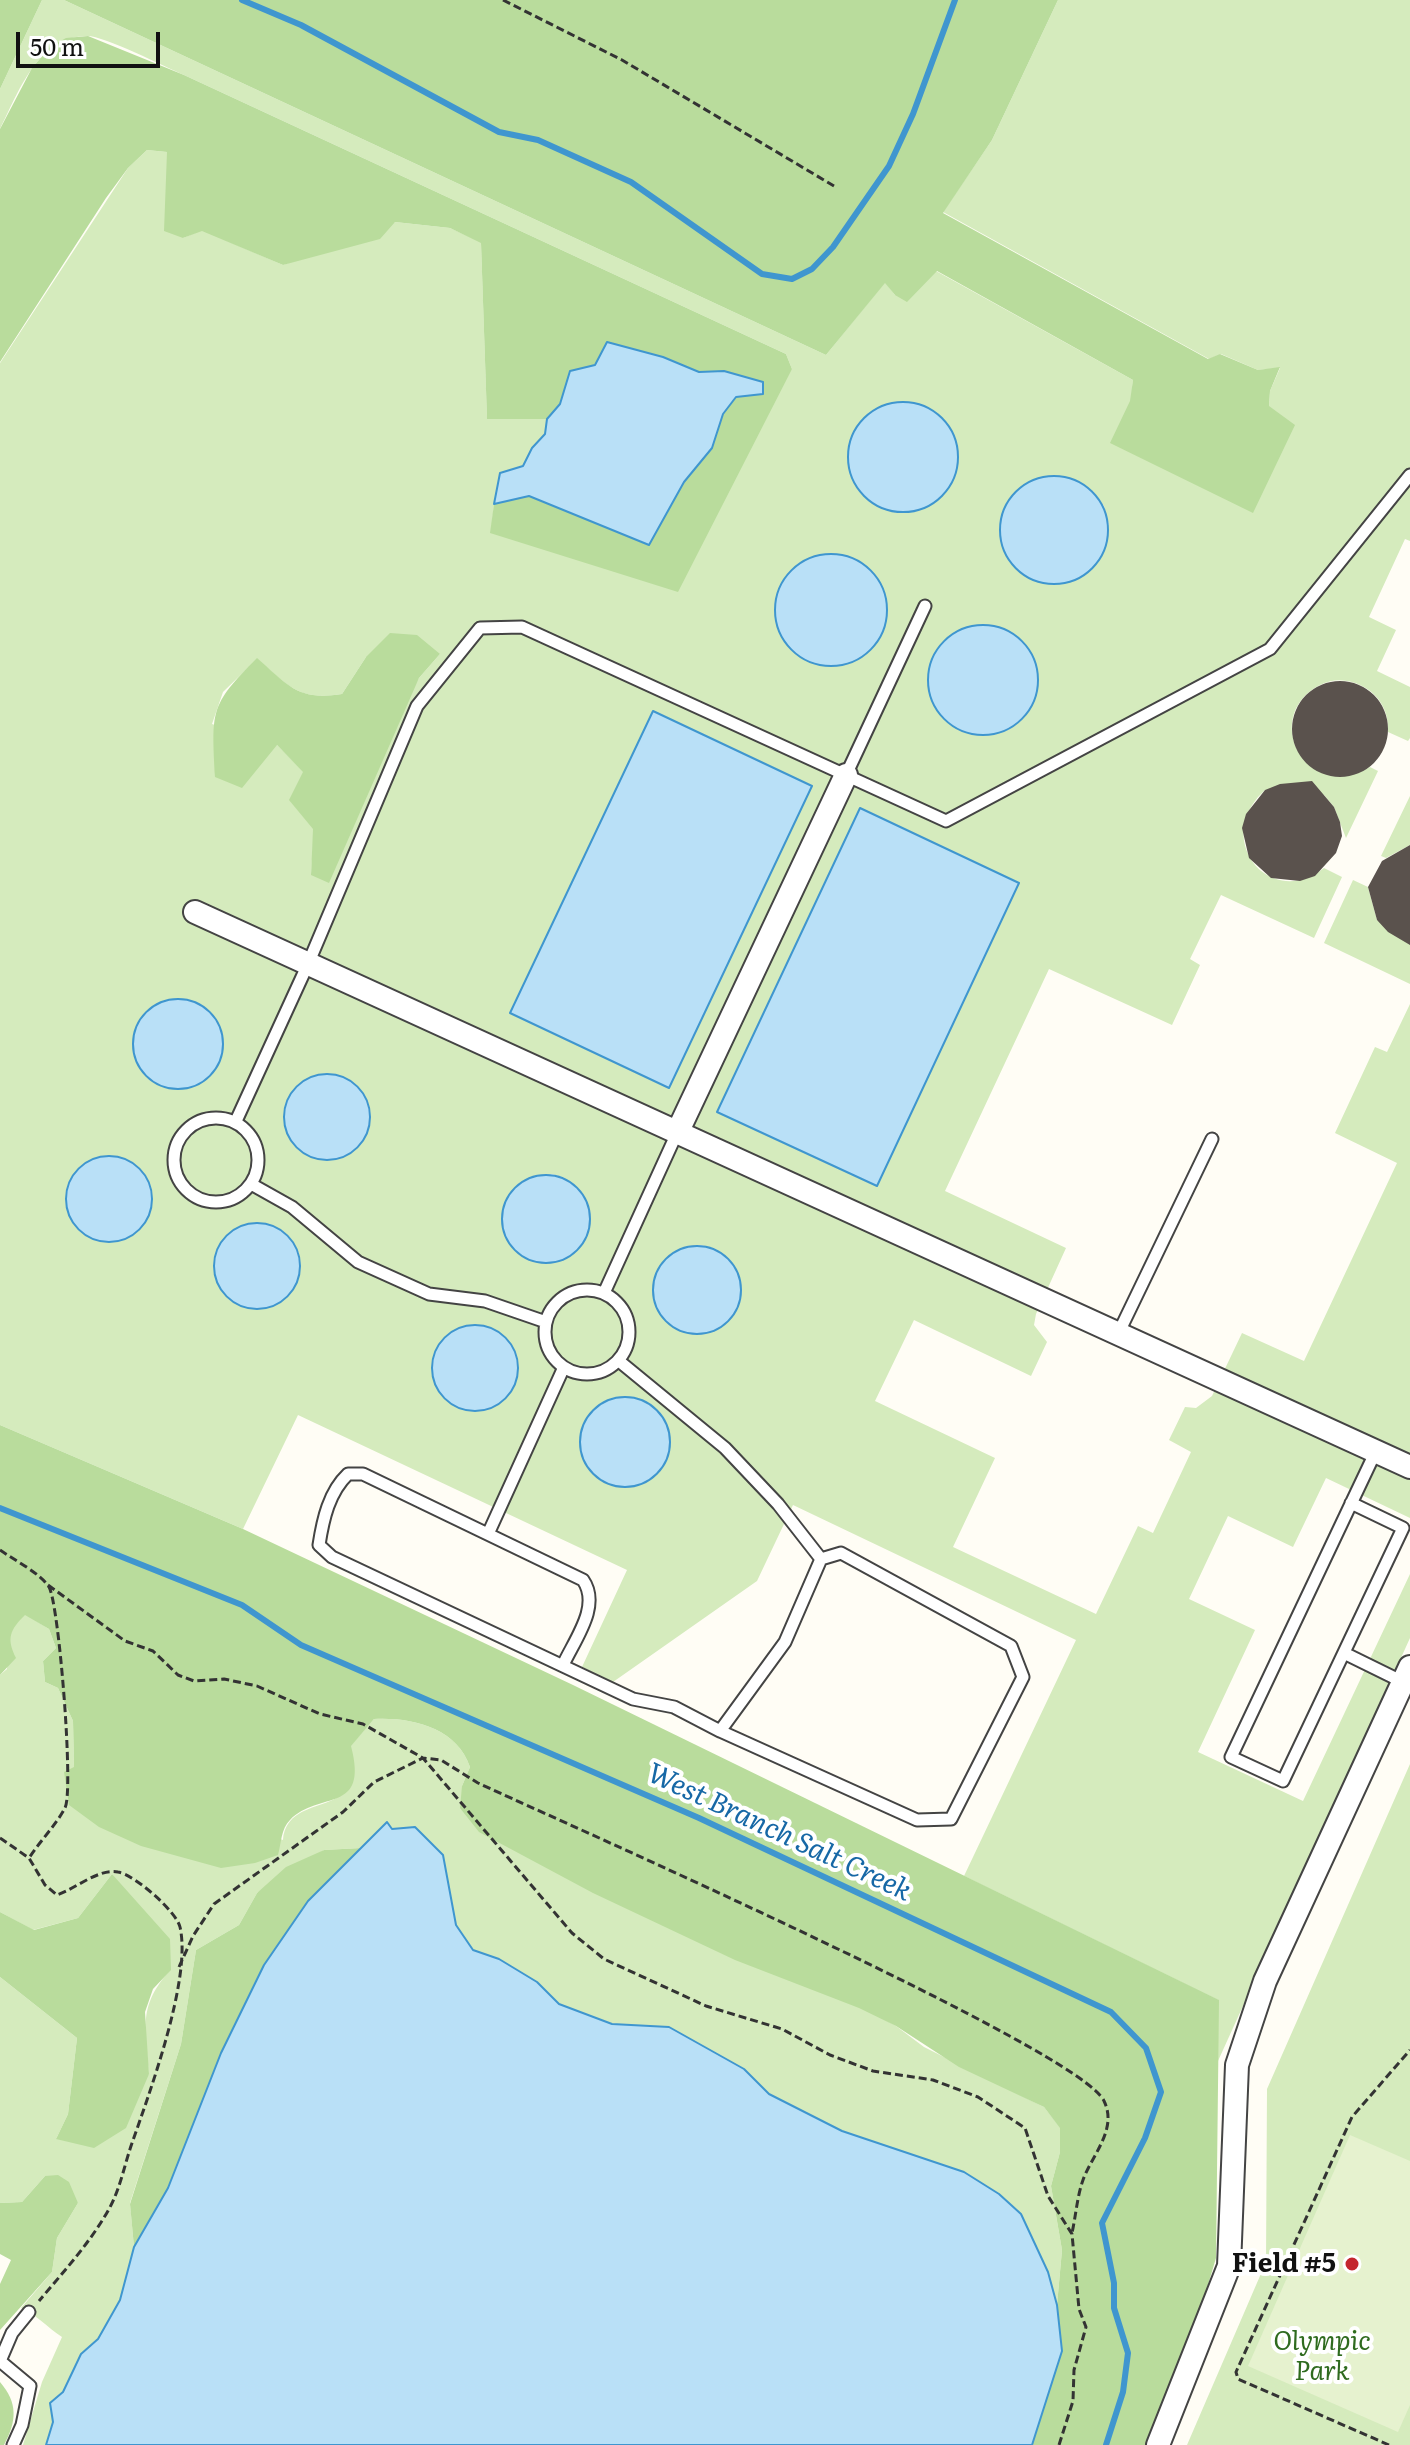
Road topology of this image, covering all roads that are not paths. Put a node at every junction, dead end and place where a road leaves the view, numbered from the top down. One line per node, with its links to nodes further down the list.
1 (1410, 475): 3 (lane)
2 (925, 606): 3 (lane)
3 (846, 775): 5 (lane); 7 (street)
4 (195, 912): 5 (street)
5 (308, 964): 6 (lane); 7 (street)
6 (236, 1121): 9 (lane); 9 (lane)
7 (677, 1133): 10 (lane); 12 (street)
8 (1212, 1139): 12 (lane)
9 (251, 1184): 11 (lane)
10 (604, 1293): 11 (lane); 13 (lane)
11 (546, 1322): 14 (lane)
12 (1118, 1334): 15 (street)
13 (619, 1361): 14 (lane); 19 (lane)
14 (564, 1367): 18 (lane)
15 (1376, 1451): 16 (street); 17 (lane)
16 (1410, 1467)
17 (1351, 1503): 20 (lane); 20 (lane)
18 (488, 1534): 21 (lane); 21 (lane)
19 (821, 1559): 23 (lane); 23 (lane)
20 (1344, 1653): 22 (lane)
21 (563, 1665): 23 (lane)
22 (1407, 1674): 26 (street)
23 (720, 1731)
24 (29, 2312): 25 (lane)
25 (13, 2445)
26 (1158, 2445)

